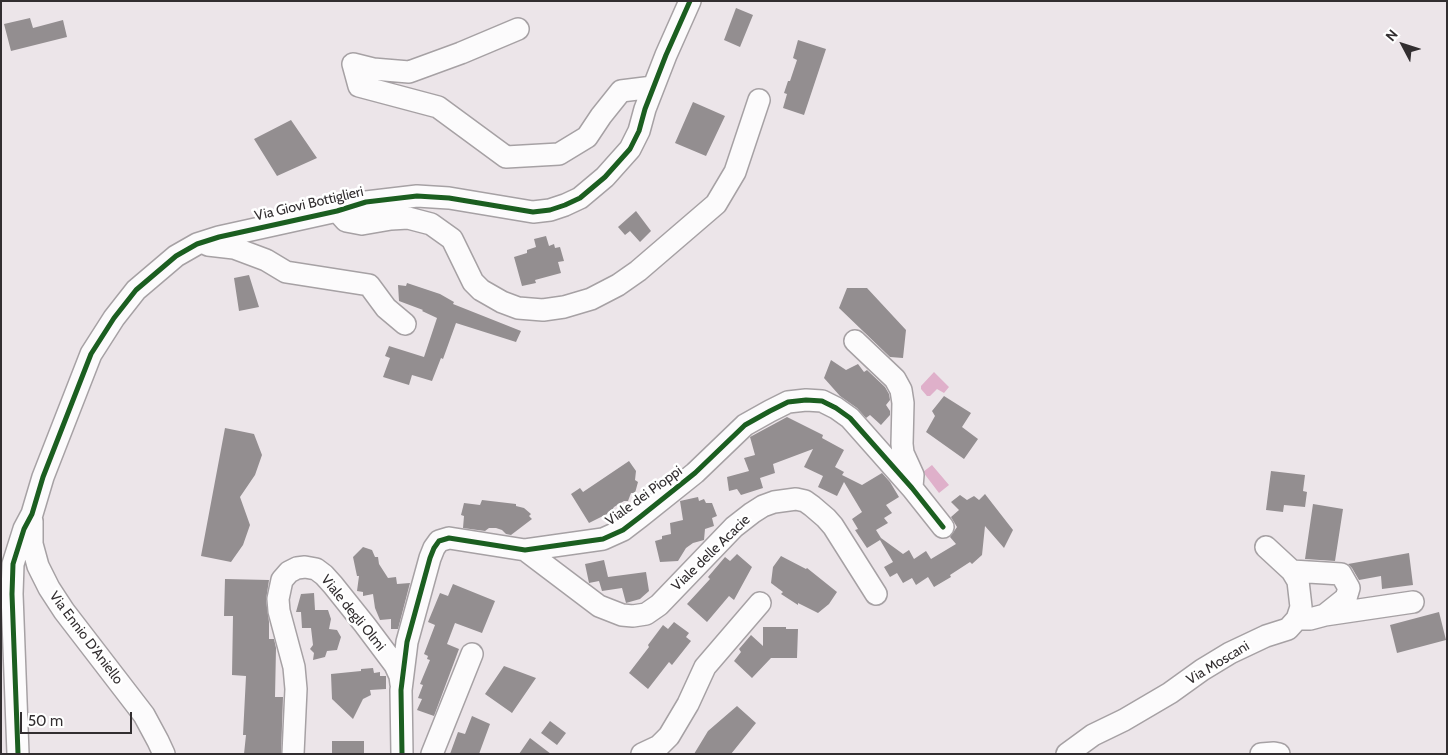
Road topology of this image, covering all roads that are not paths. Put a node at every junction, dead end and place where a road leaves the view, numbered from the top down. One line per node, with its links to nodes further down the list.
1 (690, 1): 3 (street, Via Giovi Bottiglieri)
2 (518, 29): 3 (street)
3 (654, 87): 5 (street, Via Giovi Bottiglieri)
4 (759, 100): 5 (street)
5 (337, 212): 6 (street, Via Giovi Bottiglieri)
6 (197, 244): 7 (street); 10 (street, Via Giovi Bottiglieri)
7 (404, 324)
8 (855, 341): 9 (street, Viale dei Pioppi)
9 (912, 488): 11 (street, Viale dei Pioppi); 13 (street, Viale dei Pioppi)
10 (32, 514): 22 (street); 23 (street, Via Ennio D'Aniello)
11 (943, 527)
12 (1266, 547): 14 (street)
13 (525, 550): 15 (street, Viale delle Acacie); 21 (street, Viale dei Pioppi)
14 (1292, 571): 18 (street); 19 (street)
15 (876, 594)
16 (1413, 602): 18 (street)
17 (760, 603): 27 (street)
18 (1325, 615): 19 (street)
19 (1297, 619): 28 (street, Via Moscani)
20 (472, 654): 26 (street)
21 (402, 690): 24 (street, Viale degli Olmi); 25 (street, Viale dei Pioppi)
22 (18, 754)
23 (164, 754)
24 (292, 754)
25 (402, 754)
26 (432, 754)
27 (642, 754)
28 (1067, 754)
29 (1261, 754): 30 (street)
30 (1279, 754)

